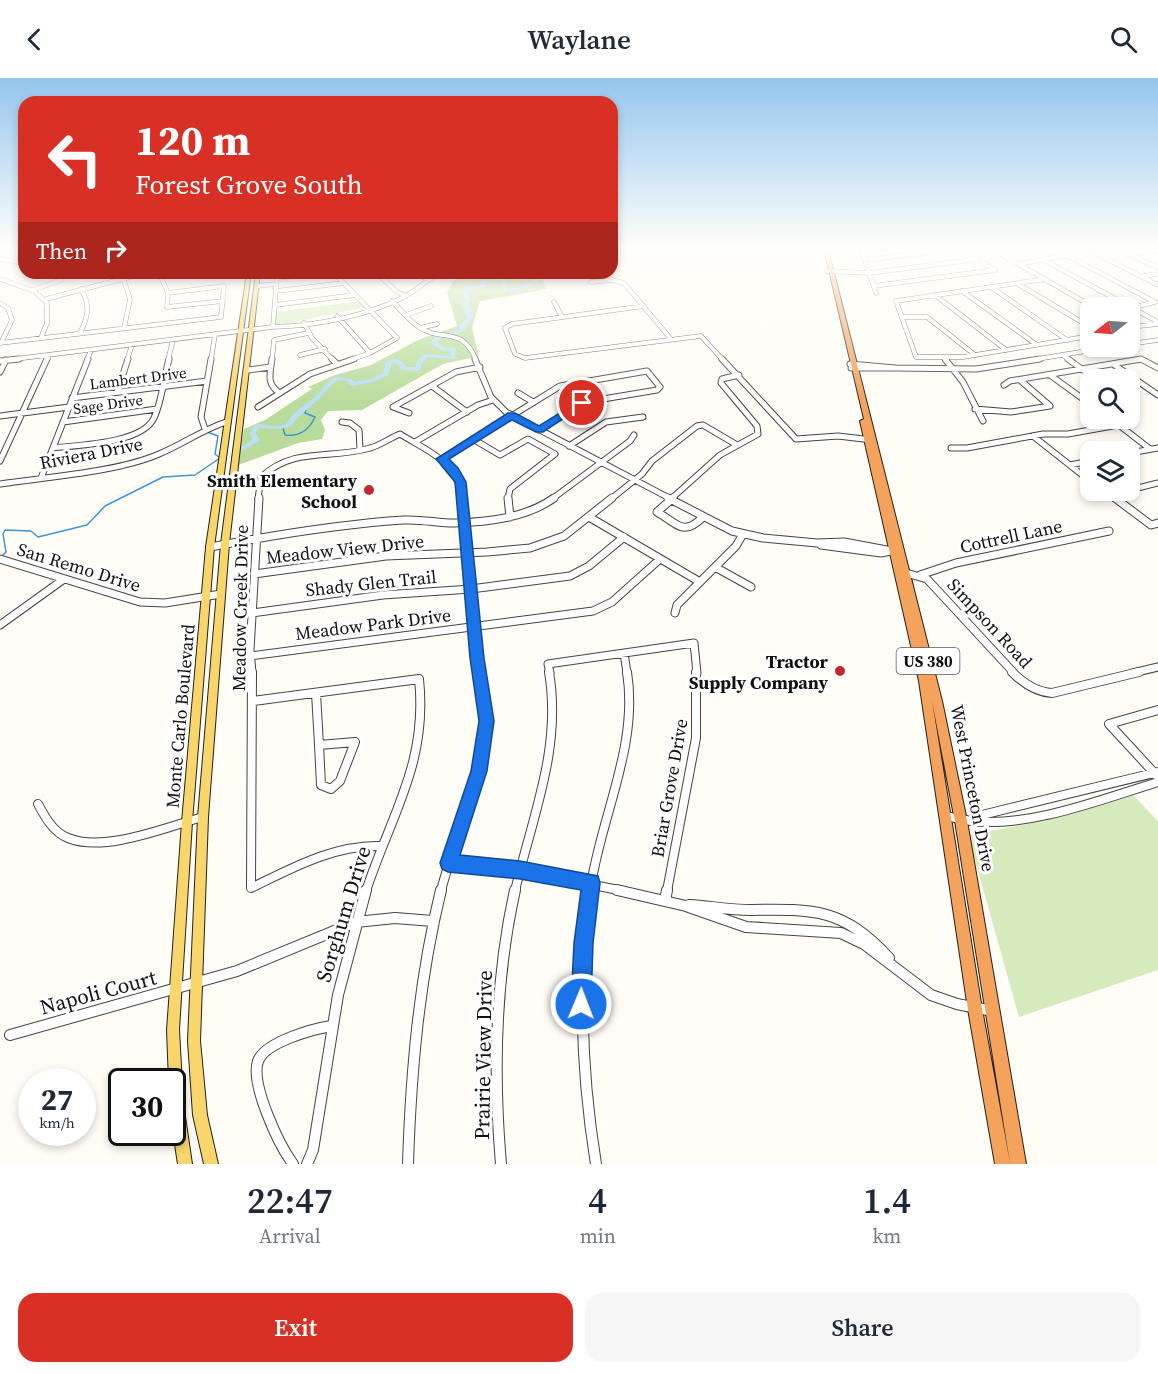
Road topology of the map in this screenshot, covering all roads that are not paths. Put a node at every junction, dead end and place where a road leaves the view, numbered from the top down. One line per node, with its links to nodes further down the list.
1 (46, 299): 45 (street)
2 (87, 300): 42 (street)
3 (130, 300): 39 (street)
4 (167, 300): 19 (street)
5 (249, 300): 41 (main road, Monte Carlo Boulevard)
6 (255, 300): 41 (main road, Monte Carlo Boulevard)
7 (275, 300): 23 (street)
8 (318, 300): 23 (street)
9 (360, 300): 27 (street)
10 (396, 300): 20 (street)
11 (638, 300): 25 (street)
12 (837, 300): 69 (highway, West Princeton Drive / US 380)
13 (904, 300): 32 (street)
14 (940, 300): 57 (street)
15 (974, 300): 54 (street)
16 (1009, 300): 49 (street)
17 (1044, 300): 33 (street)
18 (1151, 300): 26 (street)
19 (223, 301): 39 (street)
20 (392, 301): 27 (street); 29 (street)
21 (554, 302): 31 (street)
22 (0, 303): 51 (street)
23 (275, 305): 38 (street)
24 (431, 306): 29 (street)
25 (644, 306): 31 (street); 46 (street)
26 (1140, 306)
27 (368, 308): 30 (street); 58 (street)
28 (1140, 313): 35 (street)
29 (405, 315): 40 (street)
30 (337, 316): 34 (street); 58 (street)
31 (562, 317): 46 (street)
32 (902, 317): 62 (street); 64 (street)
33 (1080, 321)
34 (304, 323): 38 (street); 43 (street)
35 (1158, 323): 37 (street)
36 (437, 324): 40 (street)
37 (1140, 326)
38 (273, 327): 41 (street)
39 (124, 328): 42 (street)
40 (420, 328): 71 (street)
41 (249, 330): 44 (street); 75 (main road, Monte Carlo Boulevard); 106 (main road, Monte Carlo Boulevard)
42 (80, 333): 45 (street)
43 (308, 333): 55 (street); 70 (street)
44 (214, 334): 48 (street); 81 (street)
45 (41, 338): 51 (street)
46 (670, 338): 78 (street)
47 (1080, 338): 49 (street)
48 (173, 340): 53 (street); 83 (street)
49 (1067, 340): 54 (street)
50 (1156, 341): 52 (street)
51 (0, 343)
52 (1140, 343)
53 (132, 345): 56 (street); 85 (street)
54 (1037, 345): 57 (street)
55 (325, 349): 61 (street); 67 (street)
56 (91, 350): 60 (street); 90 (street)
57 (1006, 350): 62 (street)
58 (370, 353): 67 (street)
59 (1080, 353): 63 (street)
60 (49, 355): 65 (street); 98 (street)
61 (300, 355)
62 (975, 355): 64 (street)
63 (1064, 356): 74 (street); 76 (street)
64 (945, 358): 76 (street)
65 (6, 360): 66 (street); 77 (street)
66 (0, 361)
67 (337, 364): 86 (street)
68 (1113, 364): 72 (street); 74 (street); 88 (street)
69 (854, 366): 76 (street); 115 (highway, West Princeton Drive / US 380)
70 (270, 367): 75 (street); 86 (street)
71 (480, 367): 84 (street); 91 (street)
72 (1158, 368)
73 (1080, 369): 79 (street)
74 (1082, 369)
75 (248, 370): 103 (main road, Monte Carlo Boulevard)
76 (955, 371): 96 (street)
77 (0, 372)
78 (740, 375): 115 (street); 117 (street)
79 (1050, 375): 80 (street); 89 (street)
80 (1020, 380): 82 (street); 96 (street)
81 (207, 381): 83 (street, Lambert Drive); 108 (street)
82 (1004, 385)
83 (162, 386): 85 (street, Lambert Drive); 95 (street)
84 (432, 386): 97 (street); 99 (street)
85 (117, 392): 90 (street, Lambert Drive)
86 (280, 393): 94 (street)
87 (518, 393): 92 (street)
88 (1158, 395)
89 (1080, 397)
90 (72, 398): 93 (street)
91 (493, 400): 97 (street); 100 (street)
92 (533, 402): 100 (street); 111 (street)
93 (69, 407): 98 (street); 105 (street)
94 (258, 407)
95 (156, 409): 105 (street, Sage Drive); 120 (street)
96 (975, 409): 104 (street)
97 (467, 412): 116 (street)
98 (22, 413): 101 (street); 126 (street)
99 (409, 413)
100 (512, 415): 111 (street); 114 (street)
101 (0, 416)
102 (644, 417): 118 (street)
103 (242, 420): 106 (street, Riviera Drive); 148 (main road, Monte Carlo Boulevard)
104 (983, 421)
105 (63, 422): 120 (street)
106 (228, 422): 108 (street, Riviera Drive); 149 (main road, Monte Carlo Boulevard)
107 (342, 422): 122 (street)
108 (204, 427): 131 (street, Riviera Drive)
109 (1096, 429): 113 (street)
110 (1123, 429): 123 (street)
111 (539, 430): 118 (street)
112 (634, 435): 127 (street)
113 (1033, 436): 121 (street); 129 (street)
114 (473, 440): 125 (street); 138 (street)
115 (869, 440): 150 (highway, West Princeton Drive / US 380); 155 (highway, West Princeton Drive / US 380)
116 (415, 442): 122 (street, Meadow Creek Drive); 125 (street)
117 (737, 445): 132 (street, Meadow View Drive); 136 (street)
118 (569, 446): 127 (street)
119 (1158, 447): 123 (street)
120 (53, 448): 131 (street)
121 (951, 448)
122 (360, 449): 146 (street, Meadow Creek Drive)
123 (1150, 449): 124 (street)
124 (1140, 451)
125 (442, 459): 141 (street)
126 (0, 461)
127 (600, 463): 132 (street); 138 (street)
128 (1080, 463): 129 (street)
129 (1070, 465): 130 (street)
130 (1080, 473)
131 (41, 478): 134 (street, Riviera Drive)
132 (634, 480): 136 (street); 139 (street, Meadow View Drive)
133 (1158, 483): 135 (street)
134 (0, 484)
135 (1140, 487)
136 (670, 499): 140 (street); 140 (street)
137 (1121, 501): 142 (street)
138 (510, 517): 141 (street)
139 (589, 517): 145 (street); 151 (street, Meadow View Drive)
140 (703, 517): 144 (street)
141 (465, 522): 146 (street); 151 (street)
142 (1155, 524)
143 (1109, 531): 157 (street, Cottrell Lane)
144 (743, 534): 147 (street); 154 (street)
145 (624, 537): 153 (street); 161 (street, Shady Glen Trail)
146 (256, 538): 148 (street); 156 (street, Meadow Creek Drive)
147 (817, 543): 150 (street)
148 (225, 544): 149 (street); 162 (main road, Monte Carlo Boulevard)
149 (210, 547): 163 (main road, Monte Carlo Boulevard)
150 (892, 551): 179 (highway, West Princeton Drive / US 380)
151 (468, 555): 156 (street, Meadow View Drive); 161 (street)
152 (0, 559): 158 (street, San Remo Drive)
153 (660, 559): 159 (street); 167 (street, Meadow Park Drive)
154 (715, 567): 159 (street); 160 (street)
155 (906, 573): 157 (street, Simpson Road); 182 (highway, West Princeton Drive / US 380)
156 (254, 574): 164 (street, Meadow Creek Drive)
157 (920, 575): 170 (street, Simpson Road)
158 (64, 579): 163 (street, San Remo Drive); 166 (street)
159 (700, 582): 165 (street)
160 (751, 588)
161 (471, 589): 164 (street, Shady Glen Trail); 167 (street)
162 (221, 594): 163 (street, San Remo Drive); 180 (main road, Monte Carlo Boulevard)
163 (208, 596): 183 (main road, Monte Carlo Boulevard)
164 (252, 613): 169 (street, Meadow Creek Drive)
165 (675, 613)
166 (0, 625)
167 (474, 627): 169 (street, Meadow Park Drive); 185 (street)
168 (624, 653): 186 (street, Prairie View Drive); 187 (street); 188 (street, Briar Grove Drive)
169 (250, 656): 172 (street, Meadow Creek Drive)
170 (1158, 667)
171 (316, 693): 172 (street); 174 (street); 184 (street, Sorghum Drive)
172 (253, 701): 184 (street, Meadow Creek Drive)
173 (1158, 710): 175 (street)
174 (318, 745): 174 (street)
175 (1157, 774): 178 (street)
176 (1158, 782): 181 (street)
177 (38, 804): 183 (street)
178 (1013, 810): 181 (street); 182 (street)
179 (945, 816): 182 (street); 195 (highway, West Princeton Drive / US 380)
180 (203, 817): 183 (street); 193 (main road, Monte Carlo Boulevard)
181 (1018, 819): 182 (street)
182 (966, 821): 196 (highway, West Princeton Drive / US 380)
183 (187, 822): 194 (main road, Monte Carlo Boulevard)
184 (382, 846): 191 (street, Sorghum Drive)
185 (448, 863): 186 (street); 190 (street)
186 (520, 870): 187 (street); 204 (street, Prairie View Drive)
187 (591, 883): 188 (street); 205 (street)
188 (665, 901): 189 (street)
189 (680, 904): 192 (street); 192 (street)
190 (433, 921): 191 (street, Napoli Court); 203 (street)
191 (356, 922): 193 (street, Napoli Court); 197 (street, Sorghum Drive)
192 (899, 970): 195 (street)
193 (195, 984): 194 (street, Napoli Court); 200 (main road, Monte Carlo Boulevard)
194 (175, 990): 198 (street, Napoli Court); 199 (main road, Monte Carlo Boulevard)
195 (975, 1009): 196 (street); 206 (highway, West Princeton Drive / US 380)
196 (993, 1011): 207 (highway, West Princeton Drive / US 380)
197 (331, 1026): 201 (street); 202 (street, Sorghum Drive)
198 (10, 1035)
199 (185, 1164)
200 (211, 1164)
201 (293, 1164)
202 (308, 1164)
203 (408, 1164)
204 (501, 1164)
205 (596, 1164)
206 (1003, 1164)
207 (1018, 1164)

